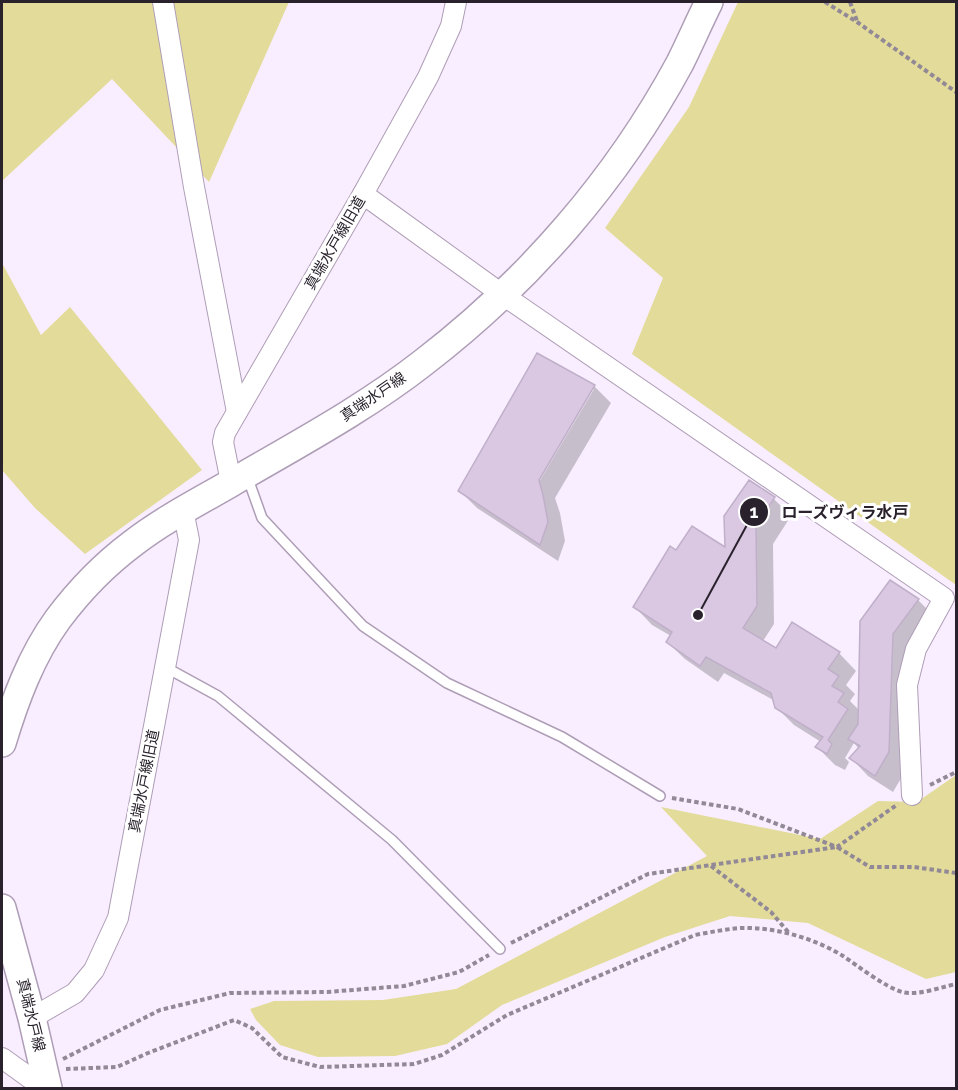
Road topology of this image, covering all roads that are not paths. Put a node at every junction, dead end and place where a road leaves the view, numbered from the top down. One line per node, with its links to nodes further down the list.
1 (163, 2): 6 (street)
2 (456, 2): 4 (street, 真端水戸線旧道)
3 (709, 2): 5 (main road, 真端水戸線)
4 (363, 194): 5 (street); 6 (street, 真端水戸線旧道)
5 (502, 295): 7 (main road, 真端水戸線); 11 (street)
6 (237, 412): 7 (street, 真端水戸線旧道)
7 (239, 478): 8 (main road, 真端水戸線); 12 (lane)
8 (183, 510): 9 (street, 真端水戸線旧道); 10 (main road, 真端水戸線)
9 (165, 667): 14 (lane); 15 (street, 真端水戸線旧道)
10 (2, 743)
11 (912, 795)
12 (660, 796)
13 (2, 908): 15 (main road, 真端水戸線)
14 (500, 949)
15 (32, 1018): 17 (main road, 真端水戸線)
16 (2, 1058): 17 (street)
17 (41, 1079)

